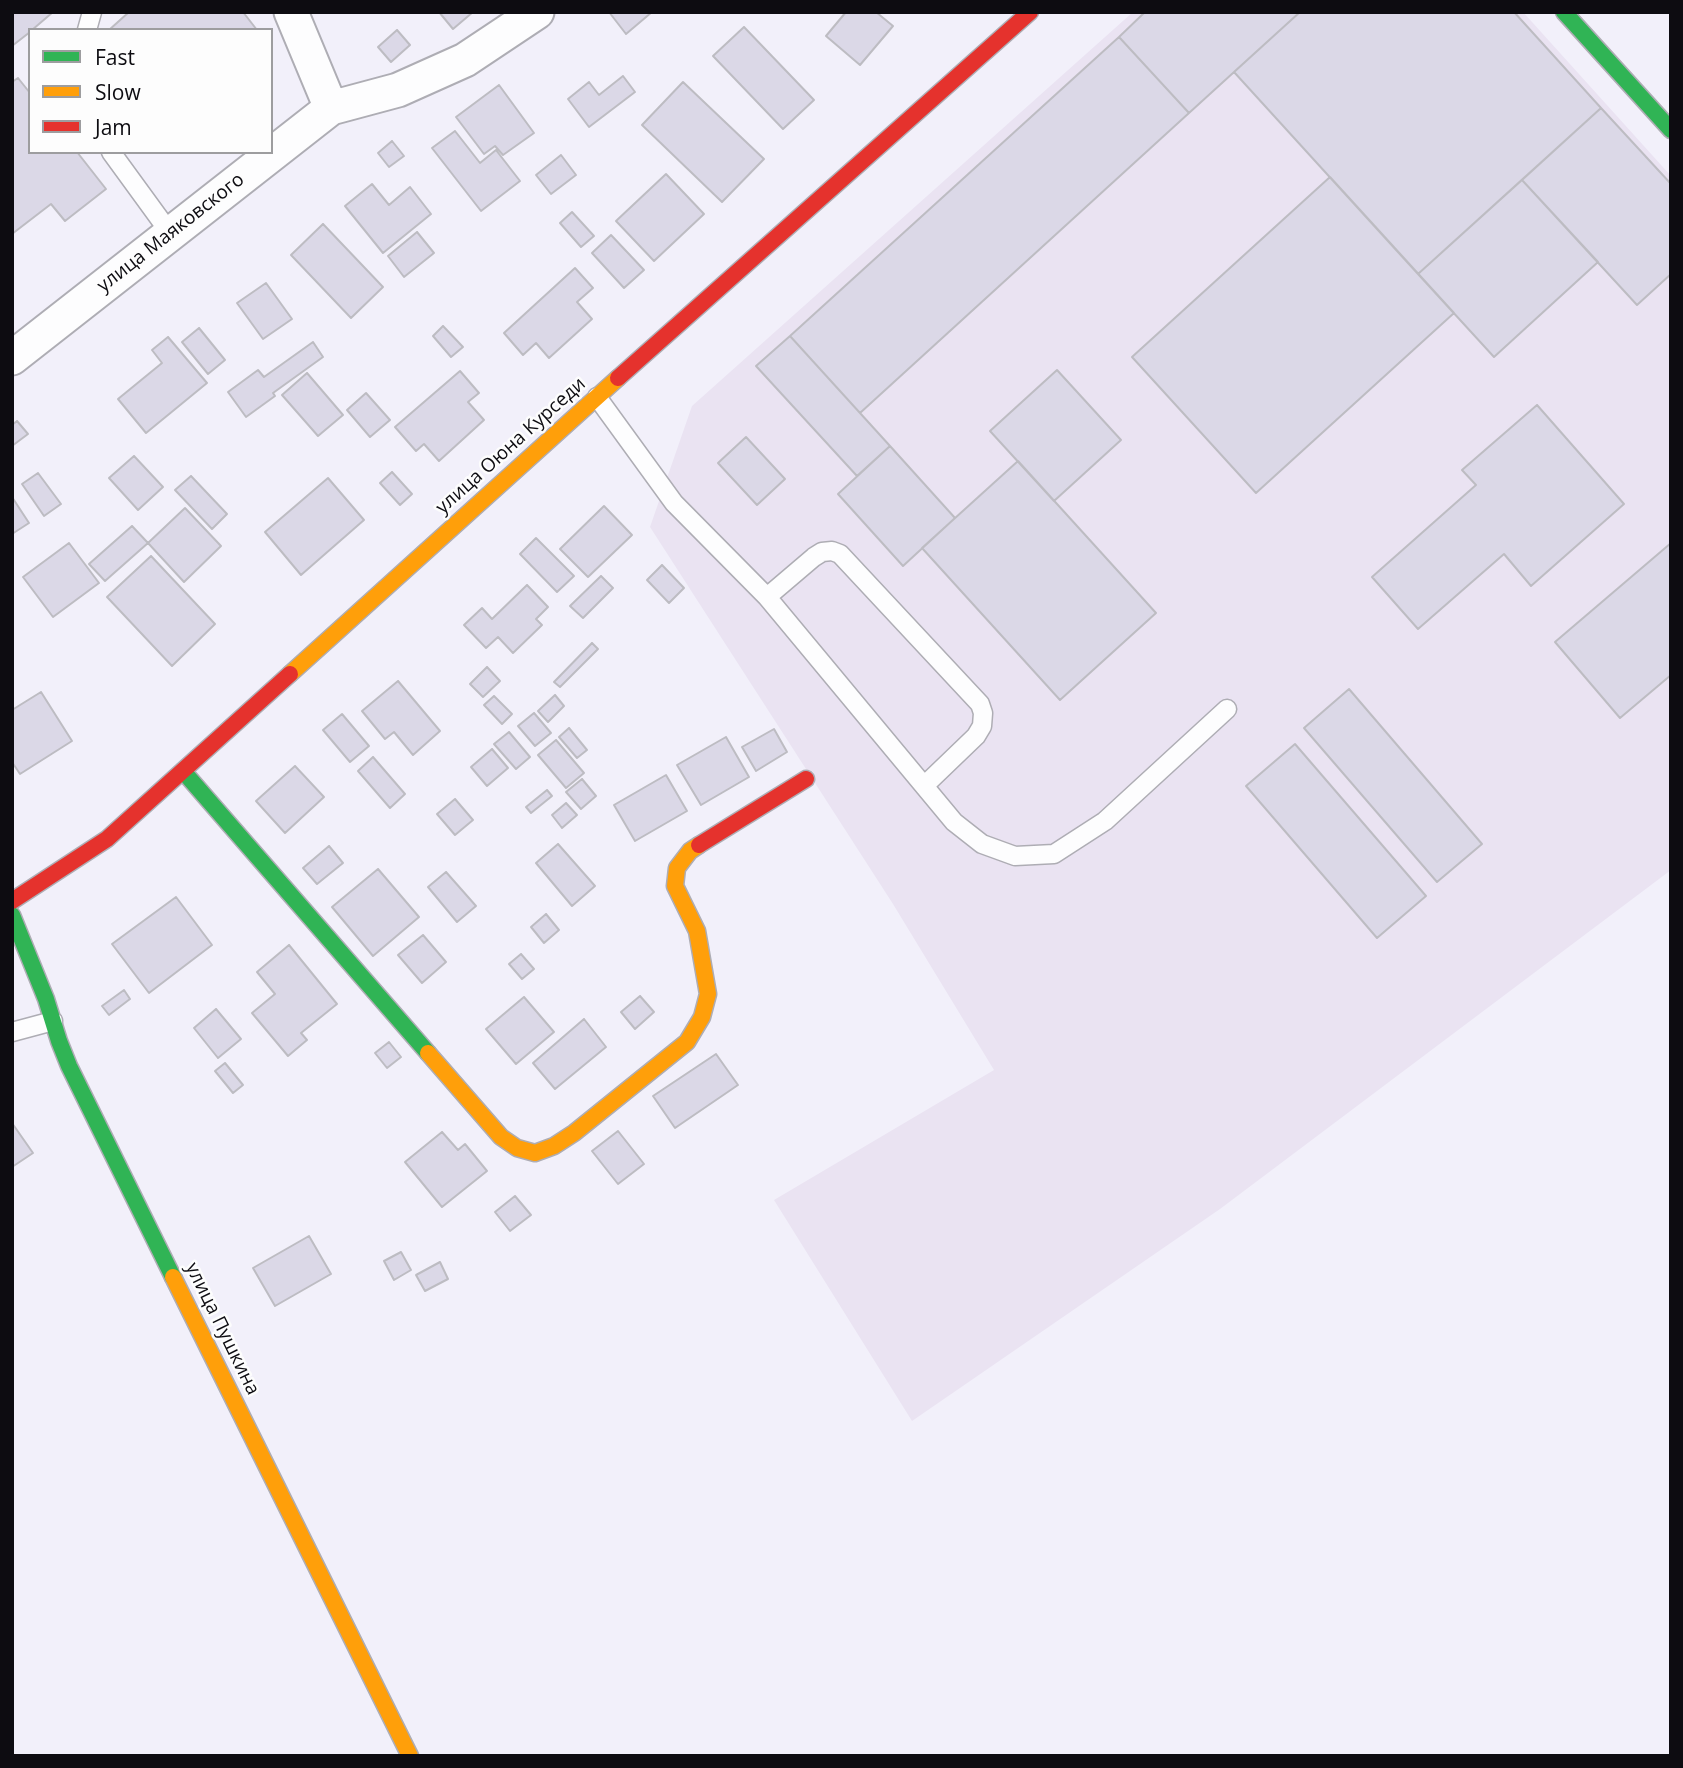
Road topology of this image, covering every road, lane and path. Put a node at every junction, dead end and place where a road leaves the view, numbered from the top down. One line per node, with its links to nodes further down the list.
1 (291, 12): 5 (street)
2 (537, 12): 5 (street)
3 (1030, 12): 12 (street, улица Оюна Курседи)
4 (1564, 12): 6 (street)
5 (331, 108): 7 (street, улица Маяковского)
6 (1668, 123)
7 (273, 153)
8 (112, 154): 10 (lane)
9 (272, 154): 10 (street, улица Маяковского)
10 (170, 233): 11 (street, улица Маяковского)
11 (12, 358)
12 (597, 397): 13 (lane); 15 (street, улица Оюна Курседи)
13 (767, 597): 17 (lane); 17 (lane)
14 (1227, 709): 17 (lane)
15 (183, 771): 16 (street); 18 (street, улица Оюна Курседи)
16 (806, 779)
17 (924, 786)
18 (12, 901)
19 (12, 915): 20 (street, улица Пушкина)
20 (53, 1021): 21 (lane); 22 (street, улица Пушкина)
21 (12, 1032)
22 (410, 1756)

